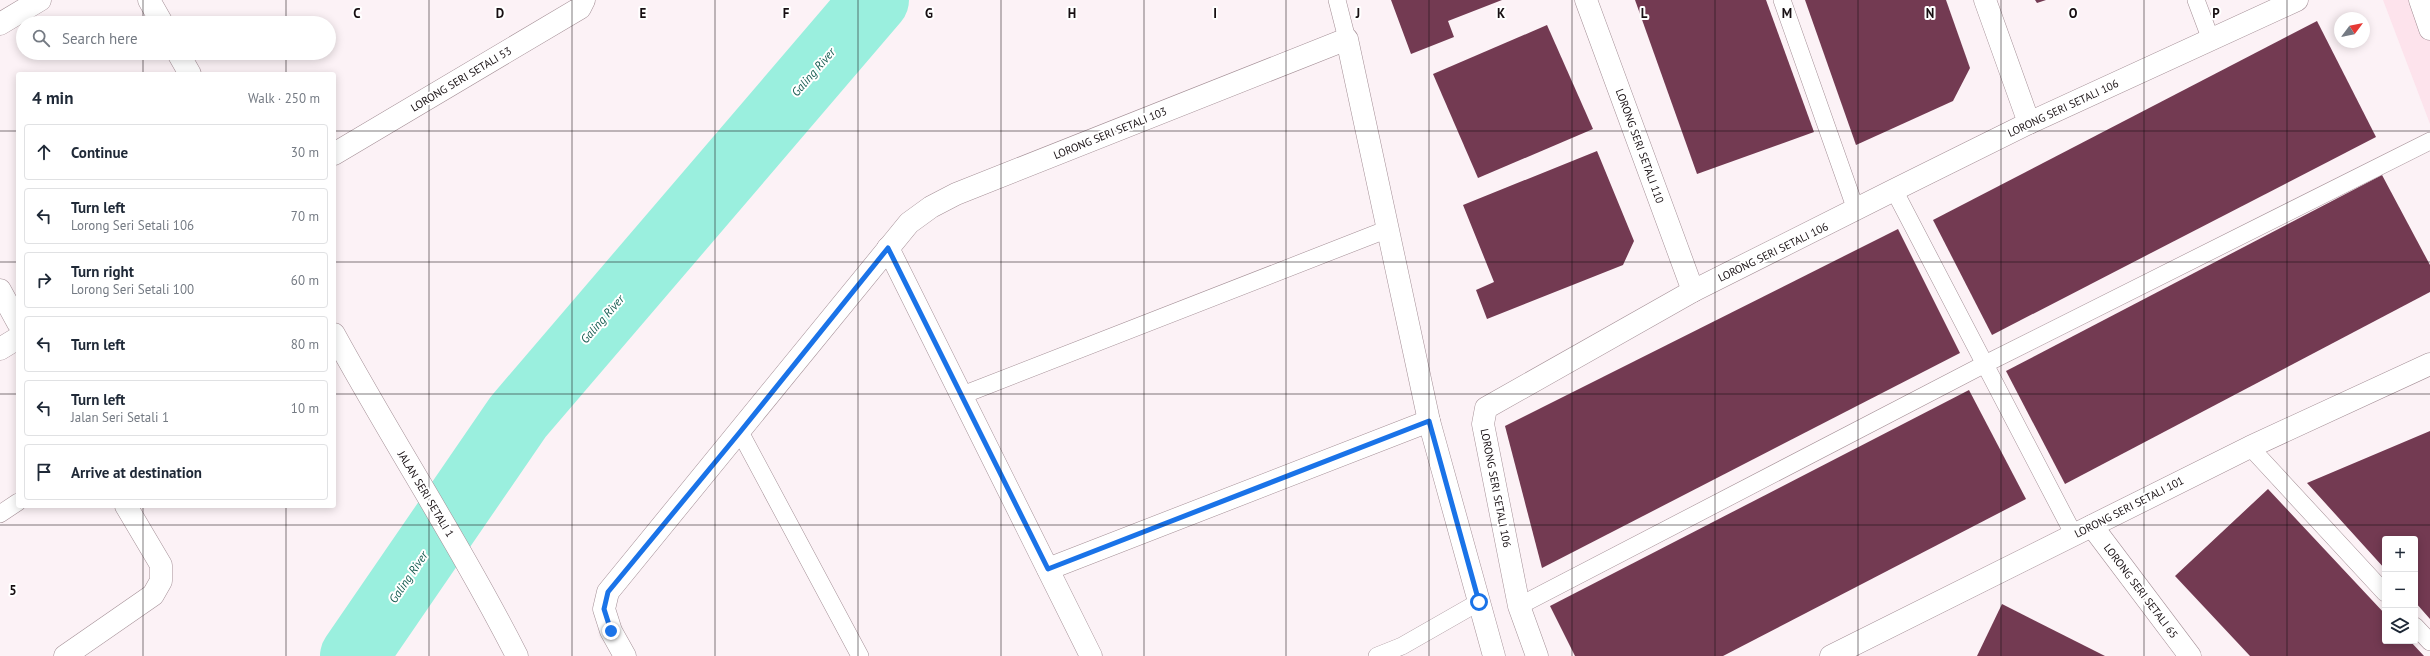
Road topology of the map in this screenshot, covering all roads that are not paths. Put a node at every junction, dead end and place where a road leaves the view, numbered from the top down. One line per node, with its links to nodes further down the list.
1 (40, 0): 12 (street)
2 (149, 0): 11 (street)
3 (584, 0): 20 (street, LORONG SERI SETALI 53)
4 (1337, 0): 14 (lane)
5 (1586, 0): 26 (street, LORONG SERI SETALI 110)
6 (1782, 0): 22 (lane)
7 (1984, 0): 18 (street)
8 (2196, 0): 15 (lane)
9 (2297, 0): 15 (street, LORONG SERI SETALI 106)
10 (2424, 5): 13 (street)
11 (158, 16)
12 (0, 24)
13 (2430, 29)
14 (1347, 39): 23 (street); 24 (street, LORONG SERI SETALI 103)
15 (2211, 40): 18 (street, LORONG SERI SETALI 106)
16 (182, 60): 17 (street)
17 (189, 72)
18 (2029, 123): 21 (street, LORONG SERI SETALI 106)
19 (2430, 141): 31 (lane)
20 (336, 153)
21 (1894, 190): 22 (street, LORONG SERI SETALI 106); 31 (lane)
22 (1856, 210): 26 (street, LORONG SERI SETALI 106)
23 (1388, 229): 33 (lane); 34 (street)
24 (888, 248): 33 (street); 35 (street, LORONG SERI SETALI 103)
25 (0, 290): 27 (street)
26 (1693, 291): 44 (street, LORONG SERI SETALI 106)
27 (16, 319)
28 (336, 338): 48 (street, JALAN SERI SETALI 1)
29 (16, 339): 30 (street)
30 (0, 349)
31 (1985, 364): 40 (lane); 44 (lane)
32 (2429, 365): 36 (street, LORONG SERI SETALI 101)
33 (960, 396): 41 (street)
34 (1429, 421): 41 (street); 43 (street)
35 (740, 432): 49 (street, LORONG SERI SETALI 103); 50 (lane)
36 (2250, 447): 40 (street, LORONG SERI SETALI 101); 42 (lane)
37 (16, 503): 39 (lane)
38 (127, 508): 47 (street)
39 (0, 514)
40 (2083, 530): 55 (street, LORONG SERI SETALI 101); 56 (street, LORONG SERI SETALI 65)
41 (1048, 569): 51 (street)
42 (2382, 590)
43 (1479, 602): 52 (lane); 53 (street)
44 (1519, 606): 54 (street, LORONG SERI SETALI 106)
45 (2418, 629): 46 (lane)
46 (2430, 642)
47 (65, 656)
48 (517, 656)
49 (625, 656)
50 (860, 656)
51 (1091, 656)
52 (1377, 656)
53 (1494, 656)
54 (1537, 656)
55 (1831, 656)
56 (2190, 656)

